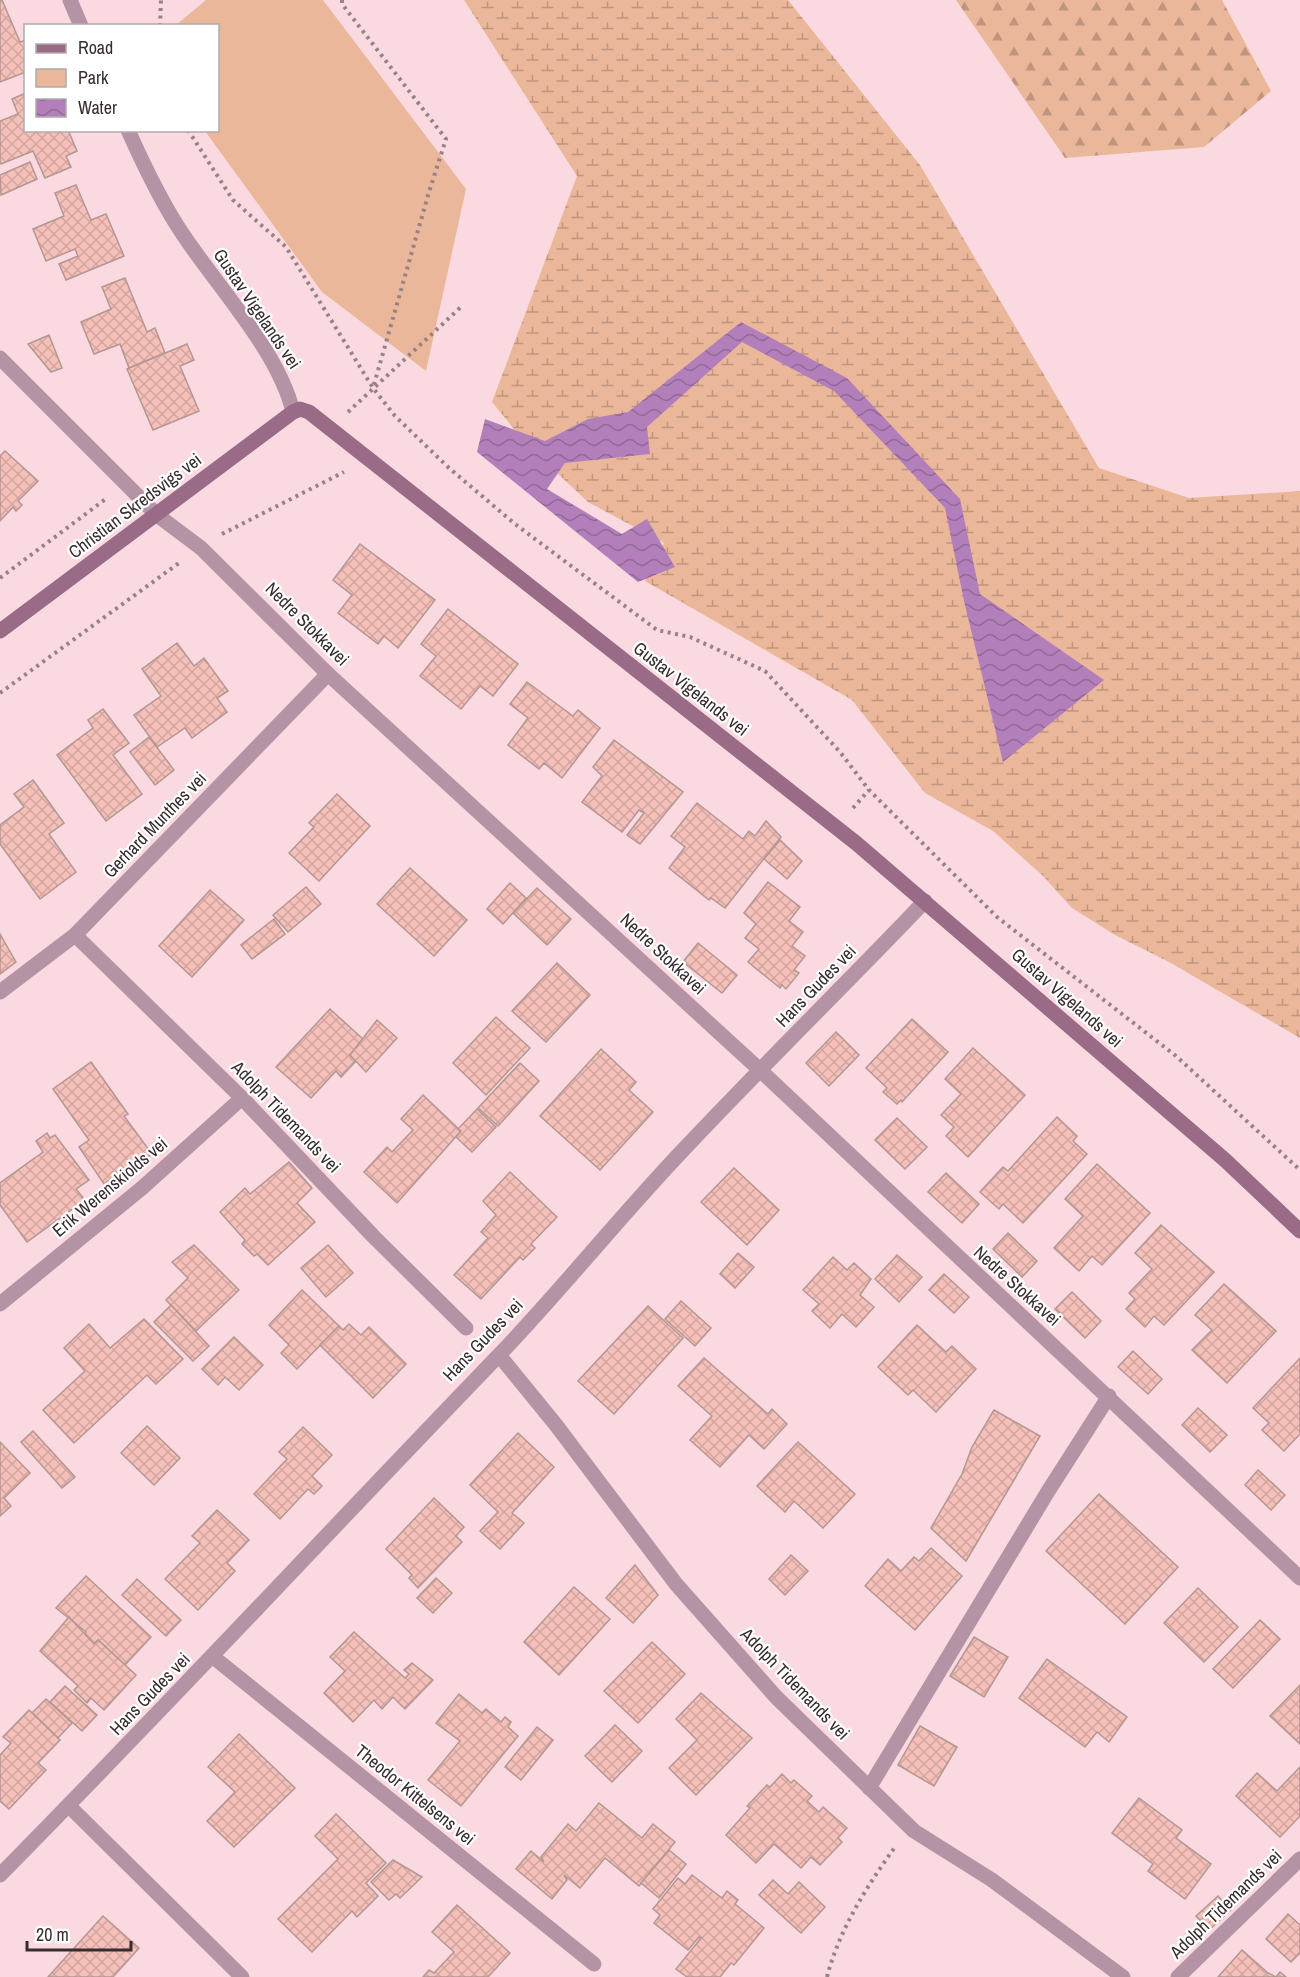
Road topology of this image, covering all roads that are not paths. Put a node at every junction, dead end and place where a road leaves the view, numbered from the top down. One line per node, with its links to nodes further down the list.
1 (70, 0): 2 (street)
2 (80, 24)
3 (129, 132): 5 (street, Gustav Vigelands vei)
4 (0, 358): 6 (street, Nedre Stokkavei)
5 (293, 412): 6 (main road, Christian Skredsvigs vei); 9 (main road, Gustav Vigelands vei)
6 (157, 514): 7 (main road, Christian Skredsvigs vei); 8 (street, Nedre Stokkavei)
7 (0, 631)
8 (328, 674): 10 (street, Gerhard Munthes vei); 12 (street, Nedre Stokkavei)
9 (925, 901): 12 (street, Hans Gudes vei); 14 (main road, Gustav Vigelands vei)
10 (75, 935): 11 (street, Gerhard Munthes vei); 13 (street, Adolph Tidemands vei)
11 (0, 992)
12 (761, 1071): 17 (street, Hans Gudes vei); 18 (street, Nedre Stokkavei)
13 (242, 1098): 15 (street, Erik Werenskiolds vei); 16 (street, Adolph Tidemands vei)
14 (1300, 1232)
15 (0, 1304)
16 (466, 1328)
17 (499, 1355): 20 (street, Hans Gudes vei); 21 (street, Adolph Tidemands vei)
18 (1109, 1396): 19 (street, Nedre Stokkavei); 21 (street)
19 (1300, 1578)
20 (212, 1656): 22 (street, Hans Gudes vei); 25 (street, Theodor Kittelsens vei)
21 (869, 1788): 27 (street, Adolph Tidemands vei)
22 (69, 1806): 24 (street, Hans Gudes vei); 26 (street)
23 (1300, 1859): 28 (street, Adolph Tidemands vei)
24 (0, 1875)
25 (594, 1964)
26 (242, 1977)
27 (1124, 1977)
28 (1178, 1977)

